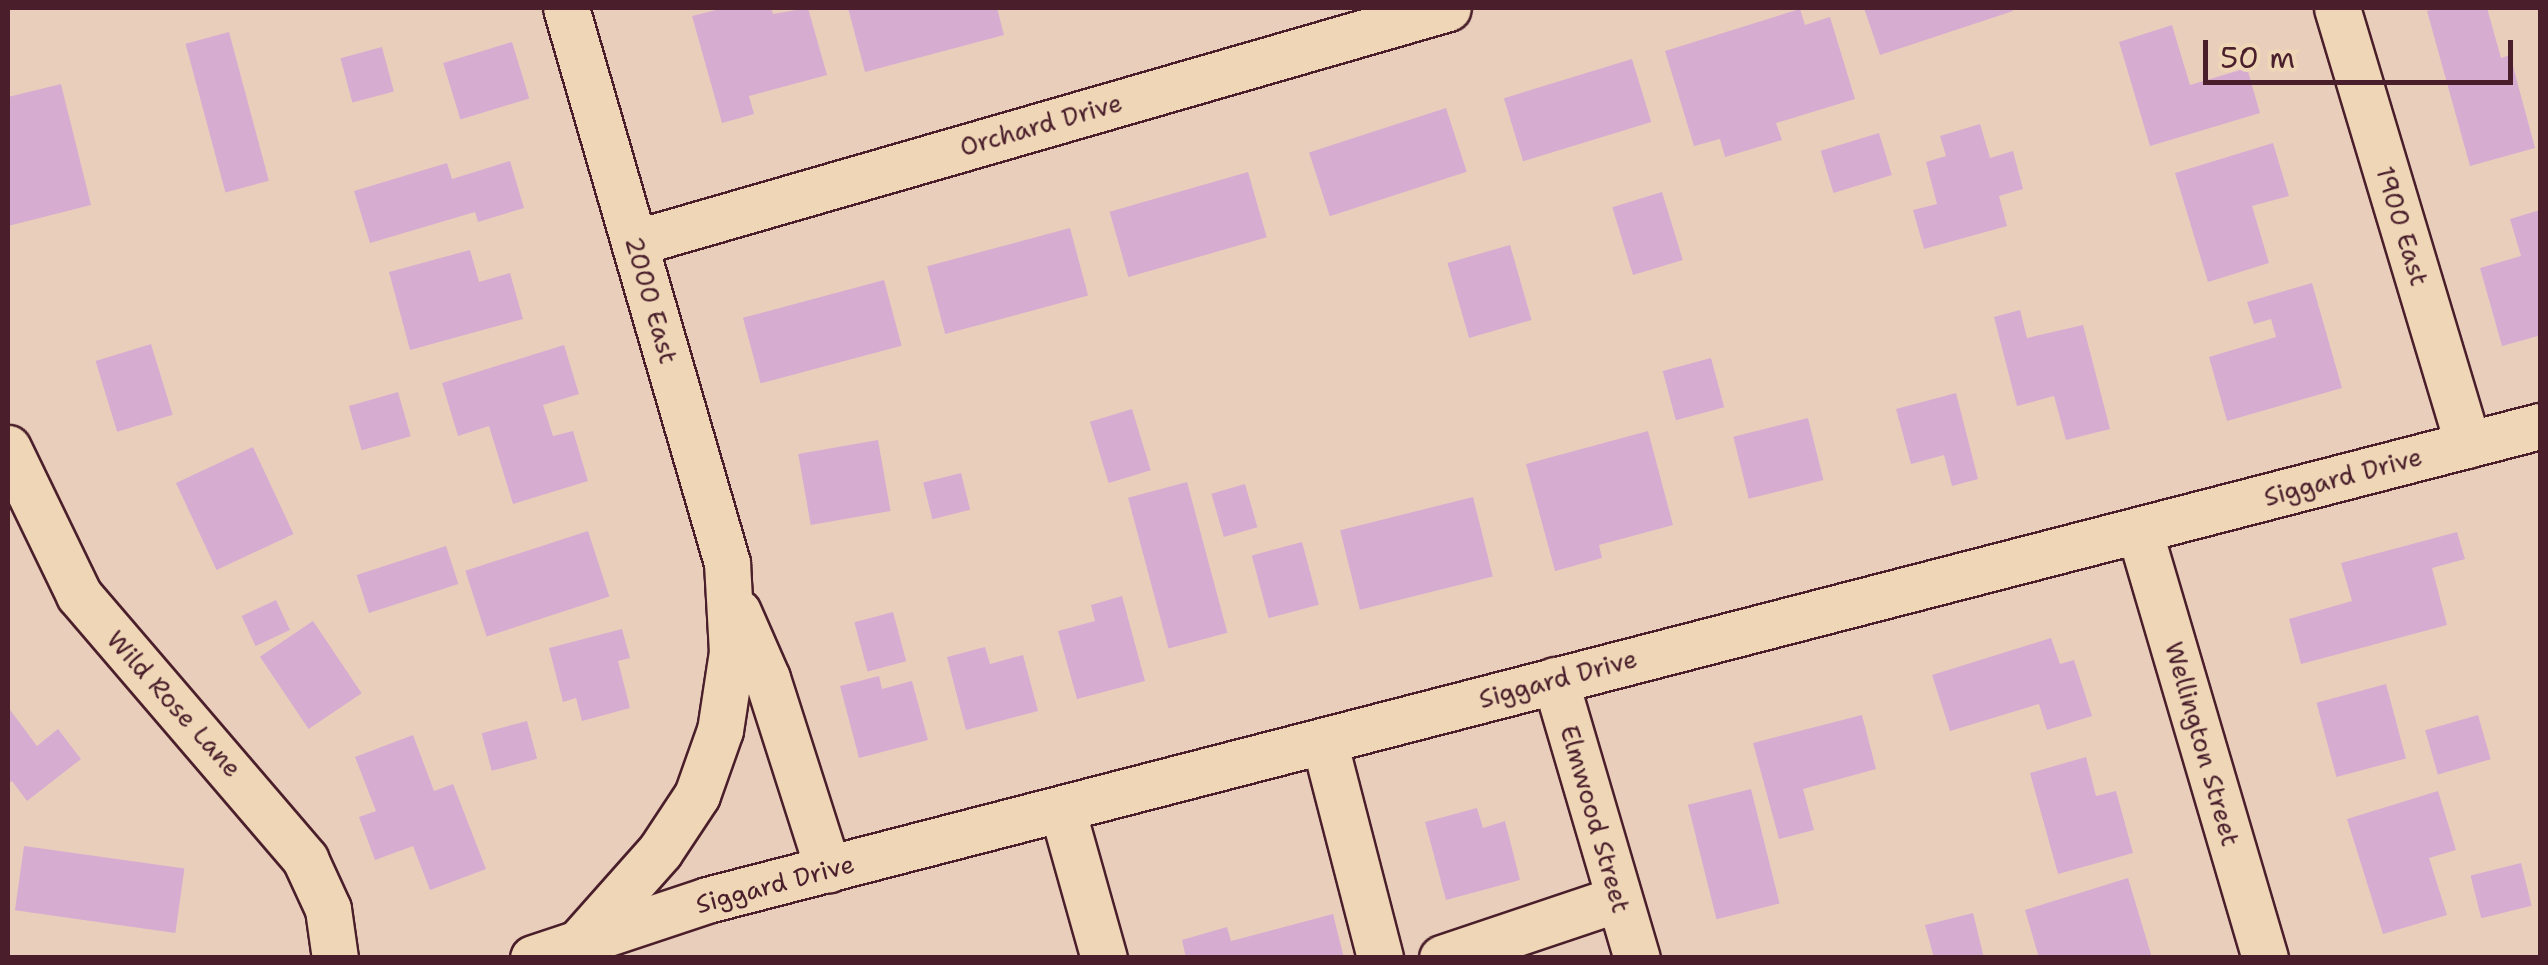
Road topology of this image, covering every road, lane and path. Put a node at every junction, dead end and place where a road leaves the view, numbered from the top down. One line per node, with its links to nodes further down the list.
1 (566, 8): 4 (street, 2000 East)
2 (1448, 8): 4 (street, Orchard Drive)
3 (2338, 8): 6 (street, 1900 East)
4 (634, 242): 9 (street, 2000 East)
5 (2540, 426): 6 (street, Siggard Drive)
6 (2468, 445): 8 (street, Siggard Drive)
7 (8, 448): 16 (street, Wild Rose Lane)
8 (2139, 530): 10 (street, Siggard Drive); 22 (street, Wellington Street)
9 (730, 595): 13 (street, 2000 East); 15 (street, 2000 East)
10 (1555, 680): 11 (street, Siggard Drive); 14 (street, Elmwood Street)
11 (1324, 741): 12 (street, Siggard Drive); 19 (street)
12 (1062, 808): 13 (street, Siggard Drive); 18 (street)
13 (828, 869): 15 (street, Siggard Drive)
14 (1616, 899): 20 (street); 21 (street, Elmwood Street)
15 (570, 949): 17 (street, Siggard Drive)
16 (335, 958)
17 (533, 958)
18 (1104, 958)
19 (1380, 958)
20 (1442, 958)
21 (1637, 958)
22 (2265, 958)

